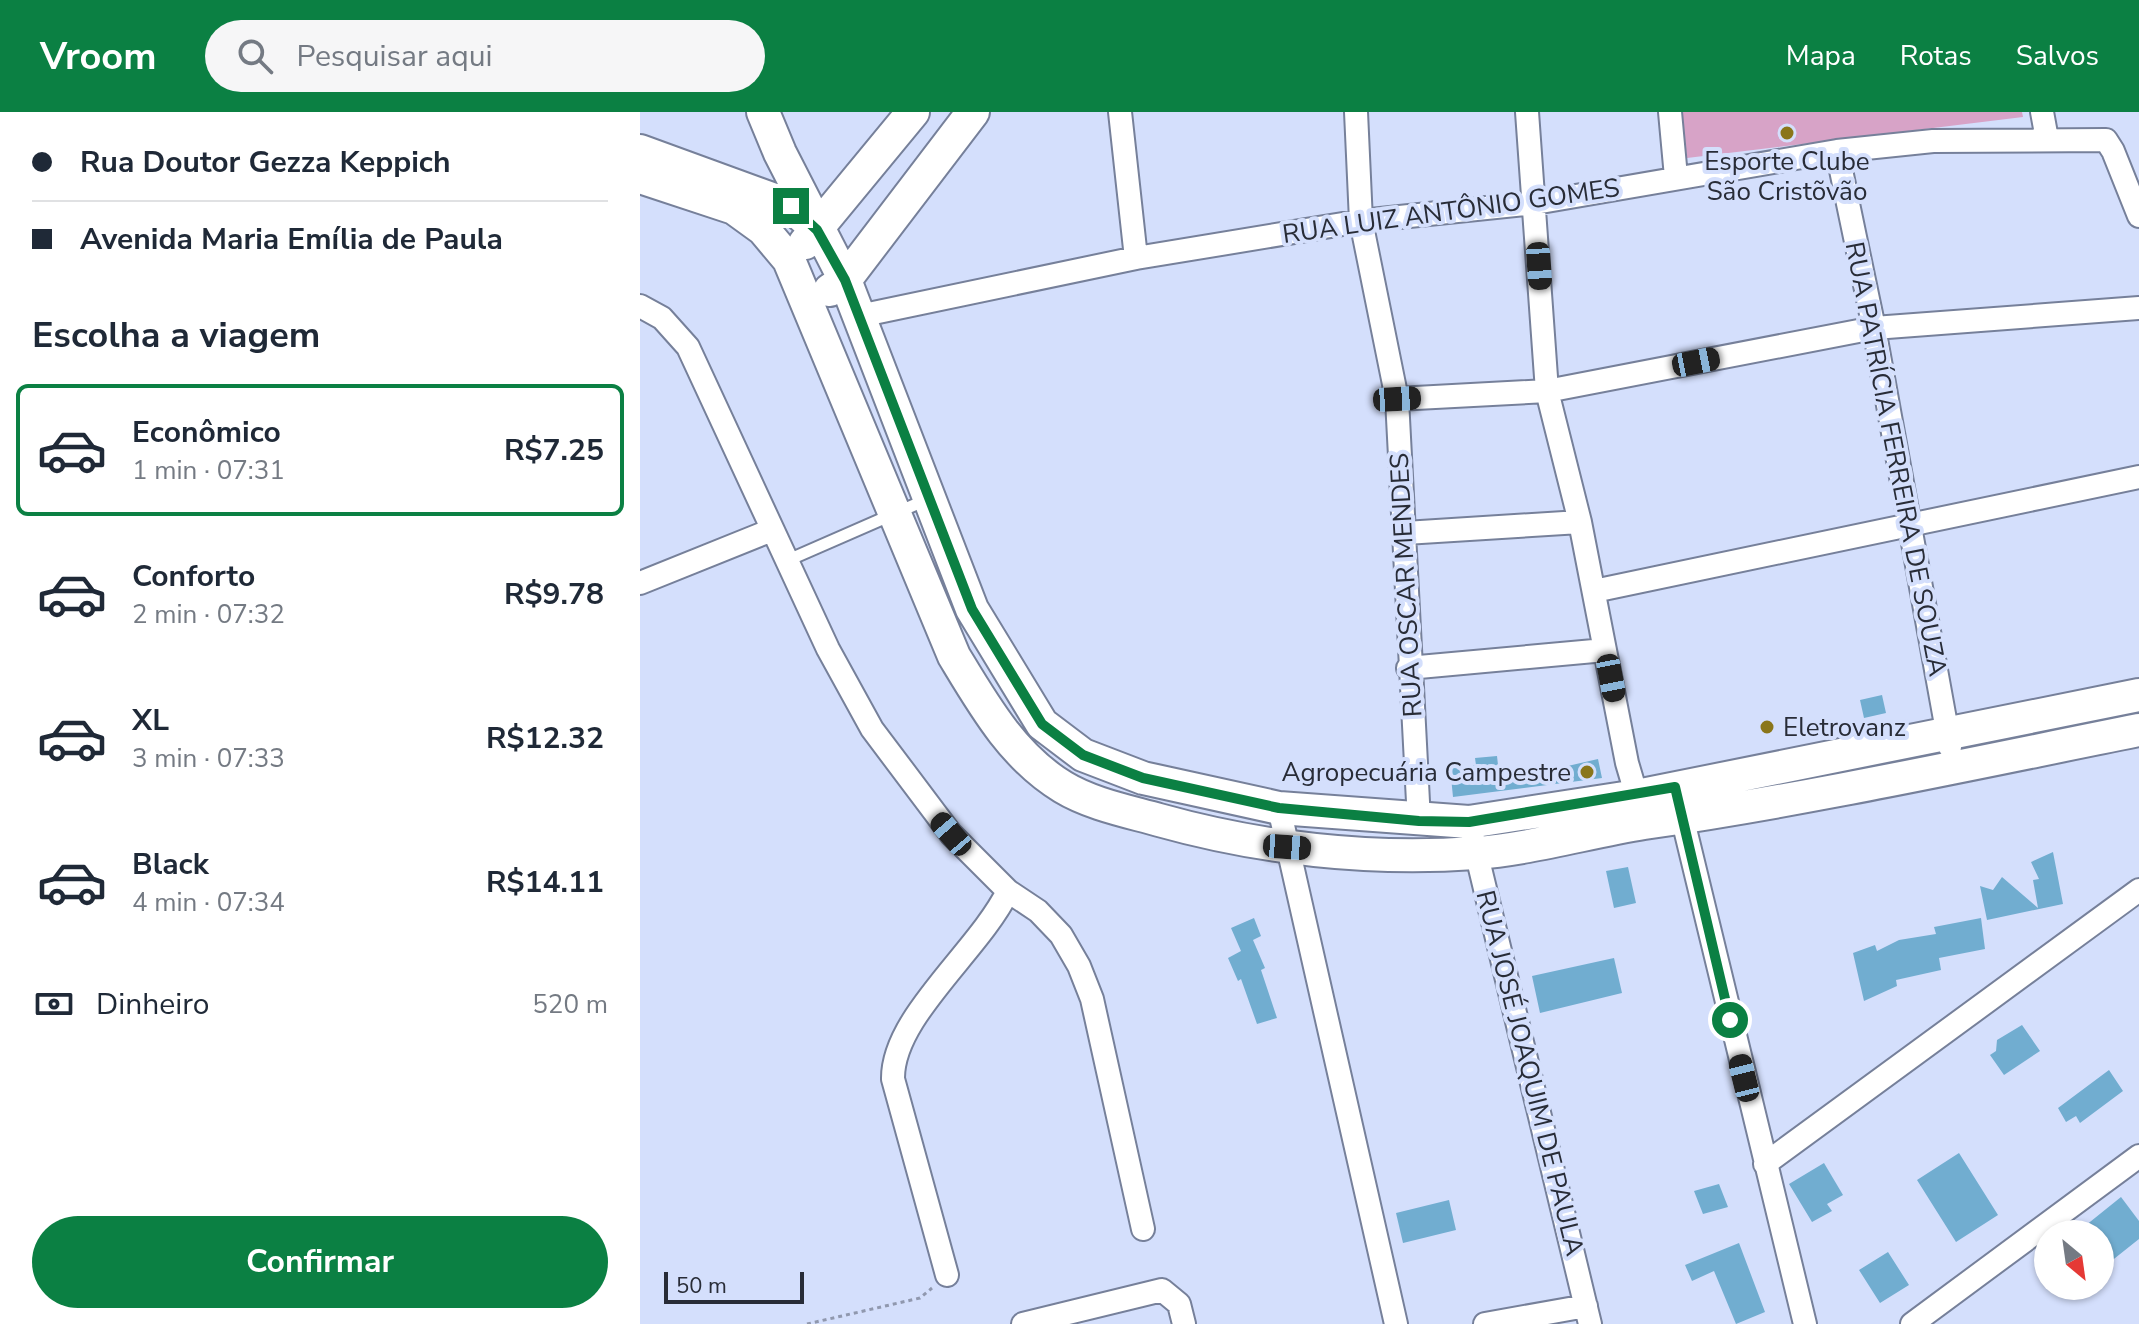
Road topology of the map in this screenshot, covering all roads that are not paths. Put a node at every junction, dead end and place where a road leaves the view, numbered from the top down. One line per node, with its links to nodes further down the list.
1 (763, 112): 12 (main road)
2 (913, 112): 19 (main road)
3 (973, 112): 22 (main road)
4 (1120, 112): 20 (street)
5 (1356, 112): 18 (street, RUA OSCAR MENDES)
6 (1527, 112): 16 (street)
7 (1670, 112): 14 (street)
8 (2042, 112): 9 (street)
9 (2047, 139): 11 (street, RUA LUIZ ANTÔNIO GOMES); 17 (street, RUA LUIZ ANTÔNIO GOMES)
10 (640, 151): 15 (main road)
11 (1837, 151): 14 (street, RUA LUIZ ANTÔNIO GOMES); 27 (street, RUA PATRÍCIA FERREIRA DE SOUZA)
12 (780, 153): 15 (main road); 19 (main road)
13 (640, 177): 21 (main road)
14 (1676, 177): 16 (street, RUA LUIZ ANTÔNIO GOMES)
15 (730, 184): 19 (main road)
16 (1535, 203): 18 (street, RUA LUIZ ANTÔNIO GOMES); 28 (street)
17 (2139, 216)
18 (1361, 221): 20 (street, RUA LUIZ ANTÔNIO GOMES); 29 (street, RUA OSCAR MENDES)
19 (817, 230): 21 (main road); 22 (main road)
20 (1136, 258): 26 (street, RUA LUIZ ANTÔNIO GOMES)
21 (789, 260): 23 (main road)
22 (845, 280): 23 (main road); 26 (main road)
23 (808, 305): 32 (main road)
24 (640, 306): 35 (street)
25 (2139, 308): 27 (street)
26 (859, 316): 31 (main road)
27 (1874, 328): 28 (street); 34 (street, RUA PATRÍCIA FERREIRA DE SOUZA)
28 (1547, 391): 29 (street); 33 (street)
29 (1397, 399): 36 (street, RUA OSCAR MENDES)
30 (2139, 477): 34 (street)
31 (929, 499): 32 (lane); 49 (main road)
32 (893, 515): 37 (lane); 54 (main road)
33 (1580, 522): 36 (street); 39 (street)
34 (1909, 527): 39 (street); 44 (street, RUA PATRÍCIA FERREIRA DE SOUZA)
35 (772, 530): 37 (street); 38 (street)
36 (1405, 533): 41 (street, RUA OSCAR MENDES)
37 (786, 561): 57 (street)
38 (640, 583)
39 (1594, 591): 40 (street)
40 (1605, 650): 41 (street); 50 (street)
41 (1408, 668): 52 (street, RUA OSCAR MENDES)
42 (2139, 695): 44 (main road)
43 (2139, 730): 46 (main road)
44 (1947, 732): 45 (main road); 46 (street, RUA PATRÍCIA FERREIRA DE SOUZA)
45 (1802, 760): 47 (main road); 48 (lane)
46 (1953, 767): 48 (main road)
47 (1675, 787): 50 (main road); 51 (street)
48 (1808, 798): 51 (main road)
49 (1279, 808): 52 (main road); 54 (street)
50 (1641, 810): 51 (main road); 53 (main road); 55 (main road)
51 (1682, 819): 59 (street)
52 (1419, 821): 53 (main road)
53 (1469, 822): 55 (street, RUA JOSÉ JOAQUIM DE PAULA)
54 (1287, 847): 55 (main road); 65 (street)
55 (1476, 853): 62 (street, RUA JOSÉ JOAQUIM DE PAULA)
56 (2139, 890): 59 (street)
57 (1008, 891): 60 (street); 61 (street)
58 (2139, 1156): 68 (street)
59 (1765, 1164): 67 (street)
60 (1143, 1229)
61 (947, 1275)
62 (1588, 1315): 66 (street)
63 (1023, 1324): 64 (street)
64 (1184, 1324)
65 (1396, 1324)
66 (1485, 1324)
67 (1803, 1324)
68 (1912, 1324)

